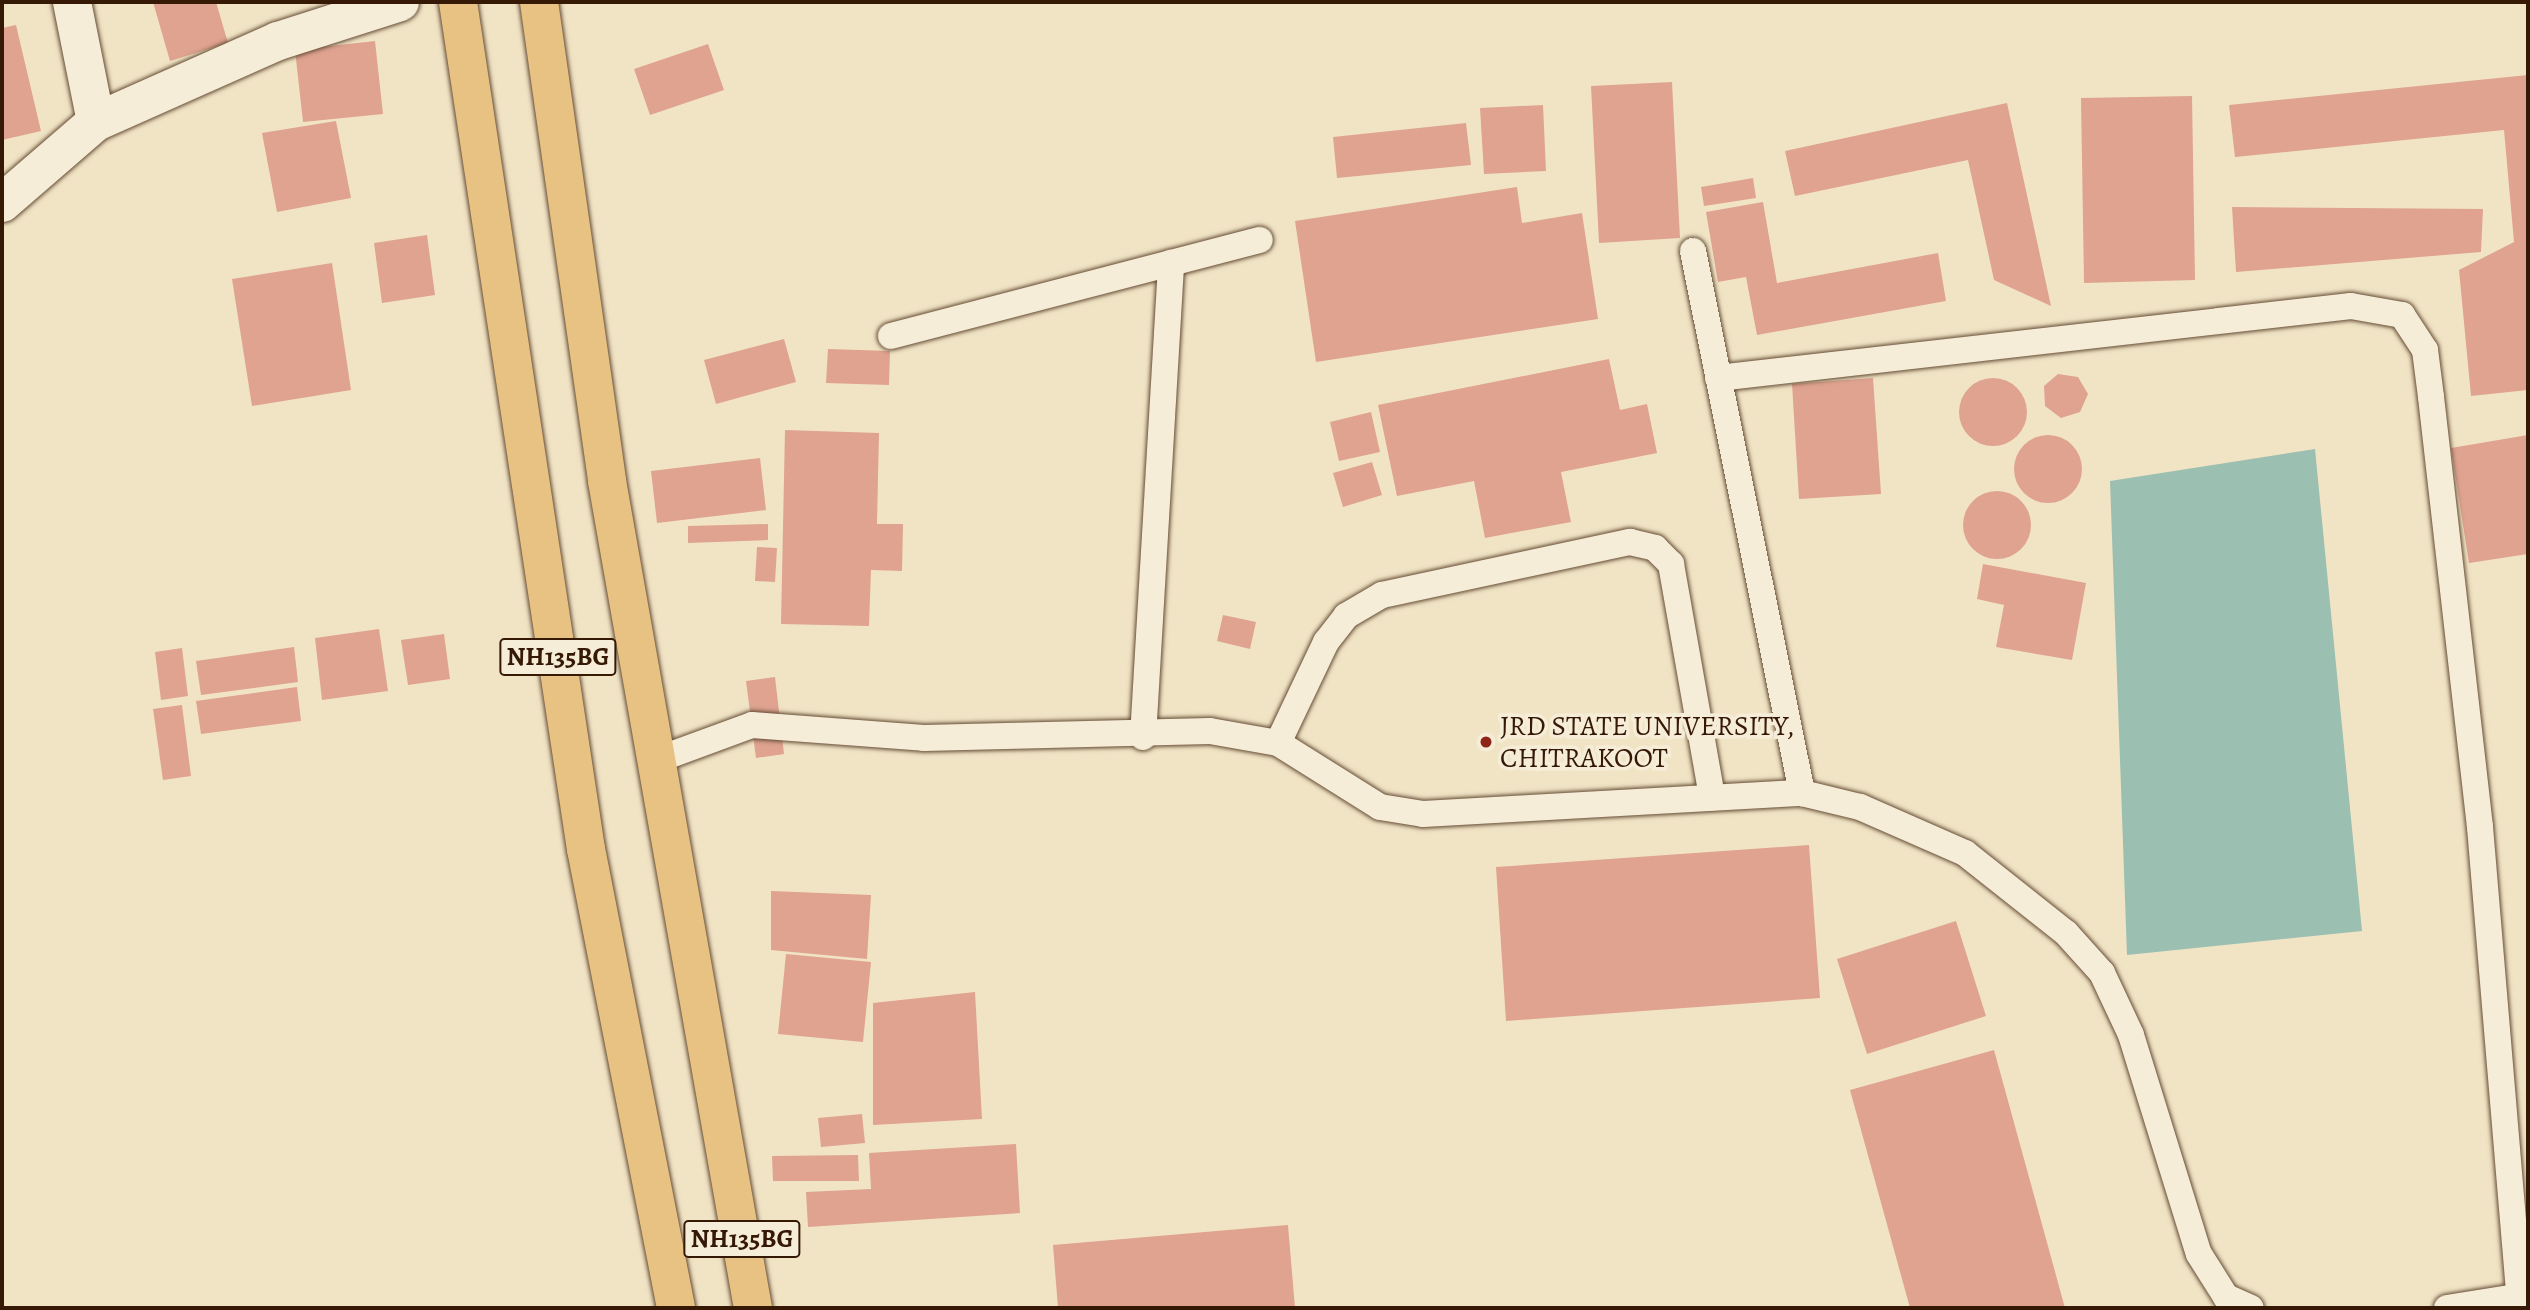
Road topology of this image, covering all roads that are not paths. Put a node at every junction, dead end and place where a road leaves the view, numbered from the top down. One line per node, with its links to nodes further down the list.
1 (72, 2): 5 (street)
2 (400, 2): 5 (street)
3 (458, 2): 18 (highway, NH135BG)
4 (539, 2): 14 (highway, NH135BG)
5 (96, 122): 6 (street)
6 (2, 203)
7 (1259, 240): 9 (lane)
8 (1693, 251): 11 (lane)
9 (1171, 263): 10 (lane); 12 (lane)
10 (891, 336)
11 (1718, 378): 15 (lane); 17 (lane)
12 (1143, 737): 13 (lane); 14 (lane)
13 (1278, 743): 16 (lane); 16 (lane)
14 (654, 761): 19 (highway, NH135BG)
15 (1802, 793): 16 (lane); 20 (lane)
16 (1712, 797)
17 (2523, 1295): 21 (lane)
18 (676, 1308)
19 (753, 1308)
20 (2251, 1308)
21 (2447, 1308)

